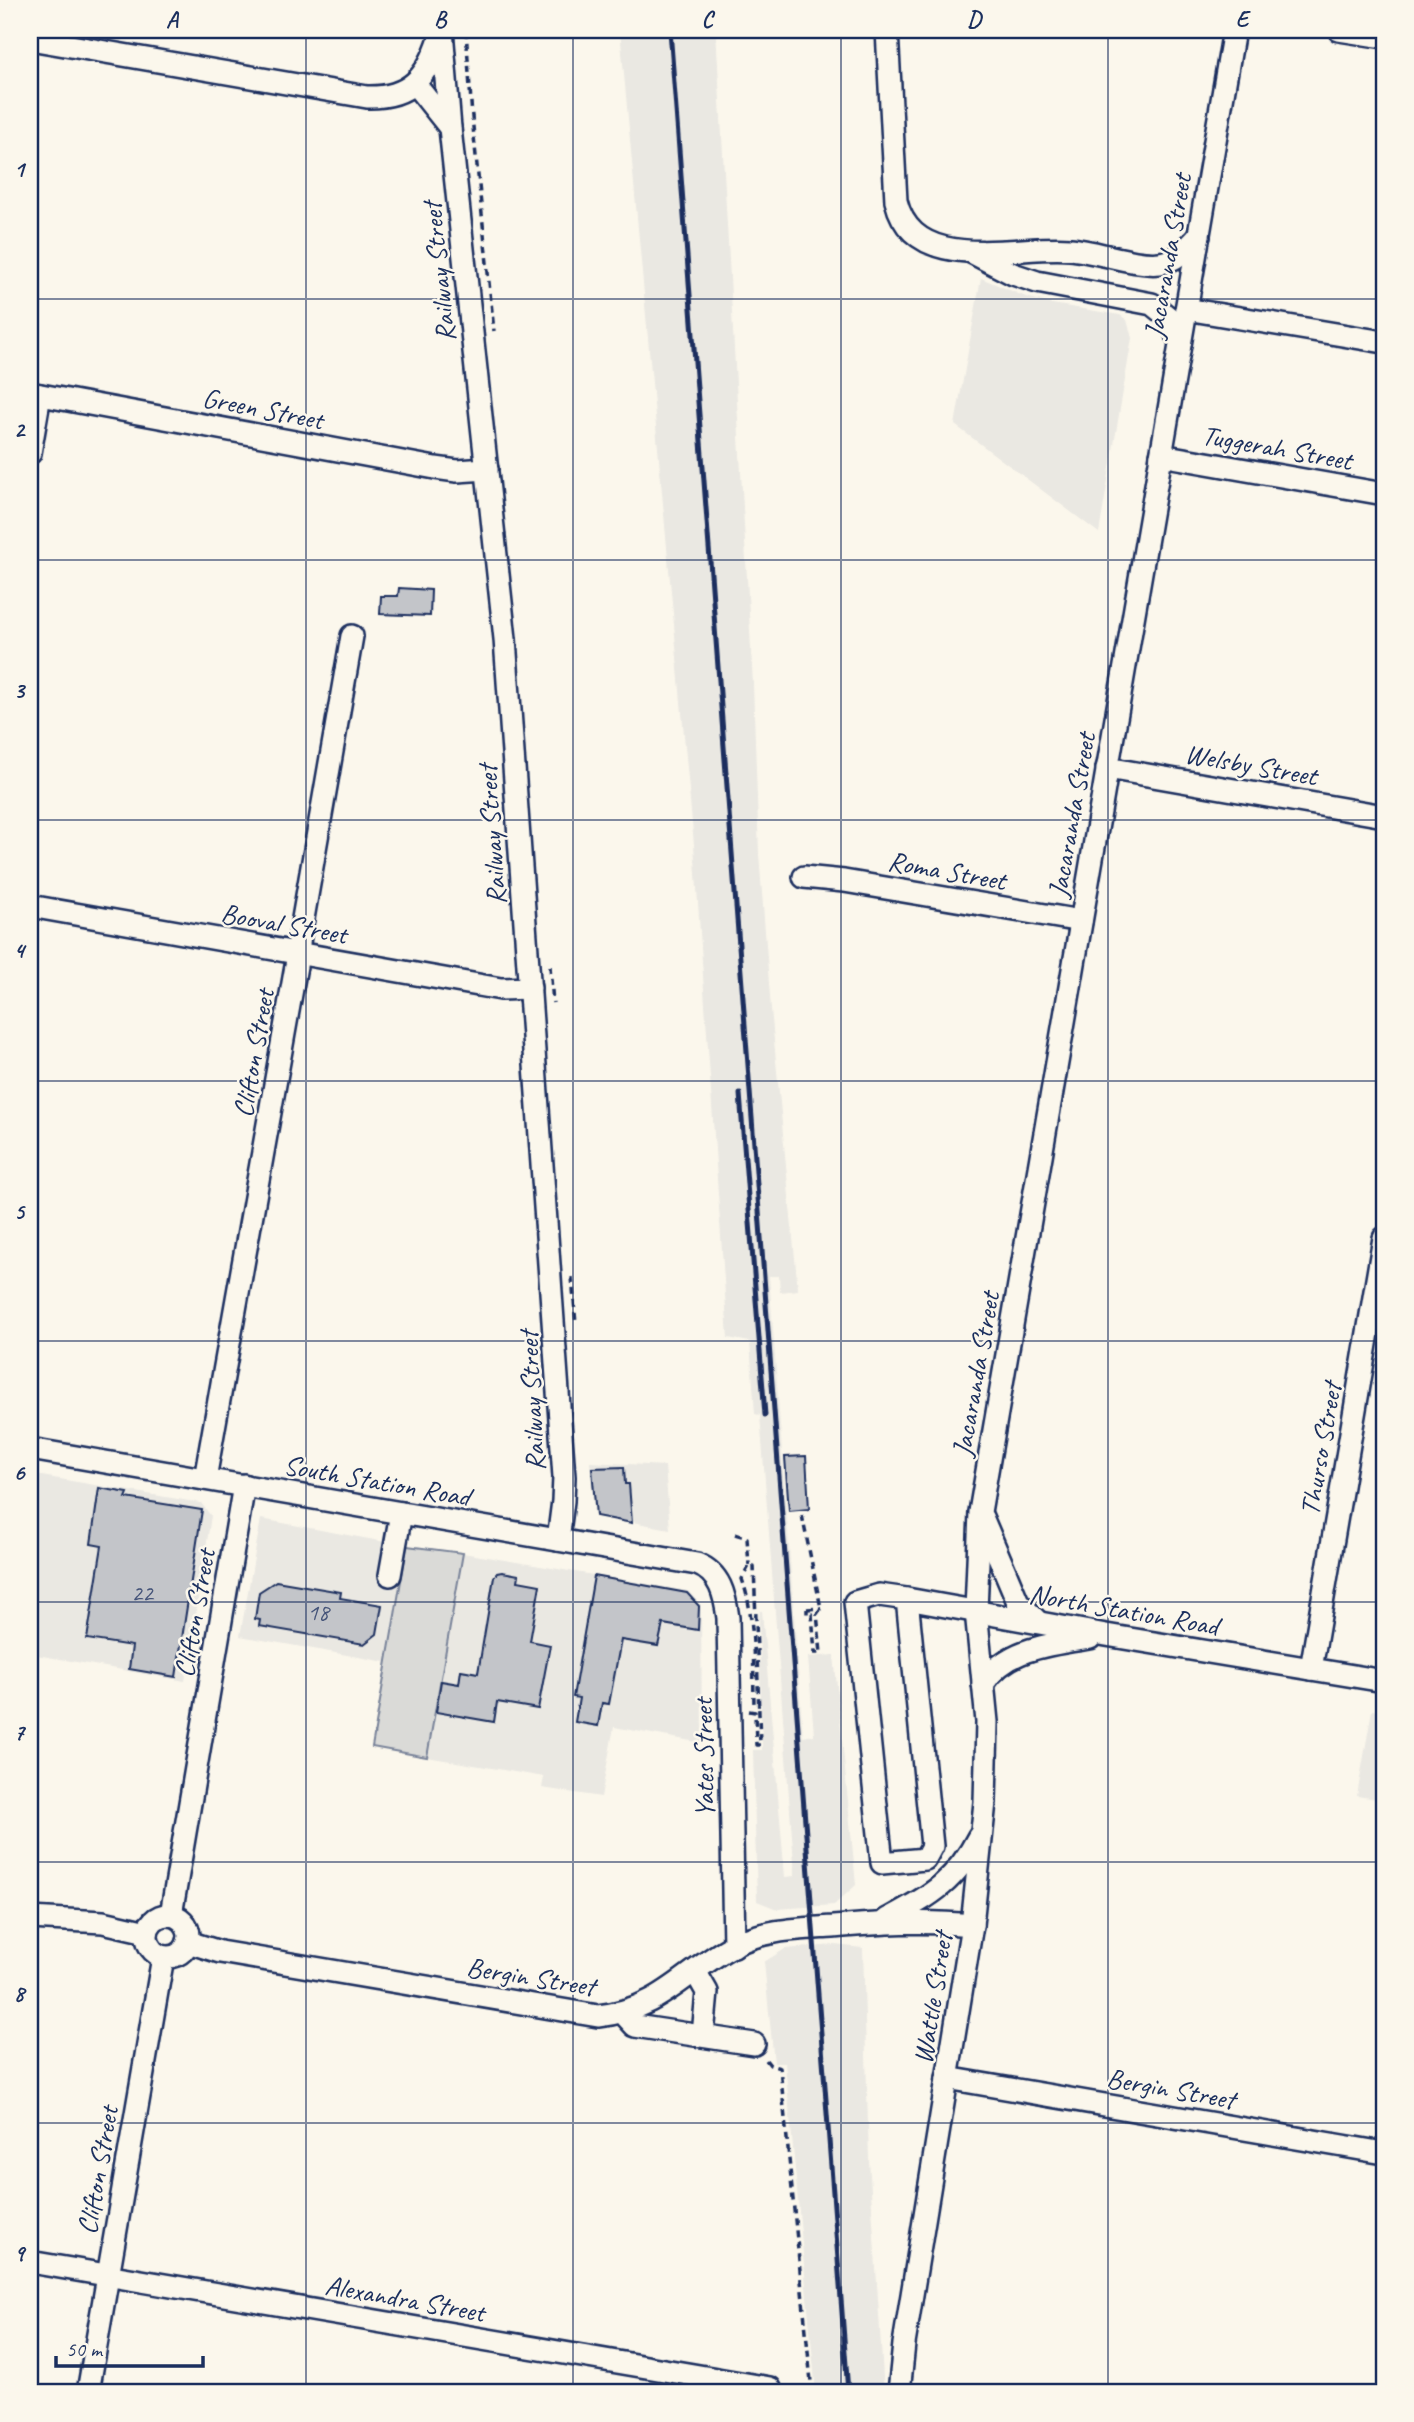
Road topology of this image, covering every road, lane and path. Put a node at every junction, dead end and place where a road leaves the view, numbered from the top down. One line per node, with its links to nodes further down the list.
1 (887, 30): 10 (street)
2 (1234, 30): 9 (street, Jacaranda Street)
3 (1339, 30): 5 (street)
4 (442, 32): 7 (street); 8 (street, Railway Street)
5 (1384, 37)
6 (30, 39): 7 (street)
7 (415, 84): 8 (street)
8 (450, 128): 17 (street, Railway Street)
9 (1199, 236): 10 (street); 11 (street, Jacaranda Street)
10 (971, 252): 12 (street)
11 (1186, 309): 12 (street, Jacaranda Street); 13 (street)
12 (1180, 342): 16 (street, Jacaranda Street)
13 (1384, 342)
14 (35, 394): 15 (street); 17 (street, Green Street)
15 (30, 453)
16 (1161, 455): 18 (street, Tuggerah Street); 20 (street, Jacaranda Street)
17 (487, 469): 26 (street, Railway Street)
18 (1384, 494)
19 (352, 636): 25 (street, Clifton Street)
20 (1107, 768): 21 (street, Welsby Street); 24 (street, Jacaranda Street)
21 (1384, 816)
22 (804, 877): 24 (street, Roma Street)
23 (30, 906): 25 (street, Booval Street)
24 (1081, 921): 31 (street, Jacaranda Street)
25 (297, 953): 26 (street, Booval Street); 29 (street, Clifton Street)
26 (530, 988): 35 (street, Railway Street)
27 (1384, 1238): 44 (street, Thurso Street)
28 (30, 1448): 29 (street, South Station Road)
29 (205, 1479): 30 (street, South Station Road)
30 (244, 1485): 32 (street, South Station Road); 50 (street, Clifton Street)
31 (980, 1512): 41 (street, Jacaranda Street); 42 (street)
32 (401, 1513): 35 (street, South Station Road); 38 (street)
33 (802, 1515): 40 (path)
34 (735, 1534): 36 (path)
35 (558, 1540): 37 (street, South Station Road)
36 (749, 1566): 47 (path); 47 (path)
37 (713, 1574): 56 (street, Yates Street)
38 (390, 1575)
39 (908, 1599): 39 (street, North Station Road); 41 (street, North Station Road)
40 (821, 1608): 40 (path)
41 (976, 1611): 42 (street, North Station Road); 46 (street, Wattle Street)
42 (1038, 1622): 43 (street, North Station Road)
43 (1106, 1635): 44 (street, North Station Road); 46 (street)
44 (1311, 1669): 45 (street, North Station Road)
45 (1384, 1681)
46 (983, 1684): 49 (street, Wattle Street)
47 (760, 1705): 48 (path)
48 (749, 1712)
49 (983, 1827): 52 (street); 53 (street, Wattle Street)
50 (171, 1915): 54 (street); 55 (street)
51 (30, 1918): 54 (street)
52 (881, 1923): 53 (street, Bergin Street); 56 (street, Bergin Street)
53 (972, 1925): 62 (street, Wattle Street)
54 (147, 1931): 57 (street)
55 (188, 1942): 57 (street); 59 (street, Bergin Street)
56 (734, 1945): 58 (street, Bergin Street)
57 (163, 1957): 65 (street, Clifton Street)
58 (695, 1971): 59 (street, Bergin Street); 60 (street)
59 (623, 2013): 60 (street)
60 (703, 2035): 61 (street)
61 (754, 2044): 68 (path)
62 (947, 2078): 63 (street, Bergin Street); 69 (street, Wattle Street)
63 (1384, 2153)
64 (30, 2262): 65 (street, Alexandra Street)
65 (108, 2276): 66 (street, Alexandra Street); 67 (street, Clifton Street)
66 (770, 2388)
67 (88, 2392)
68 (811, 2392)
69 (899, 2392)

